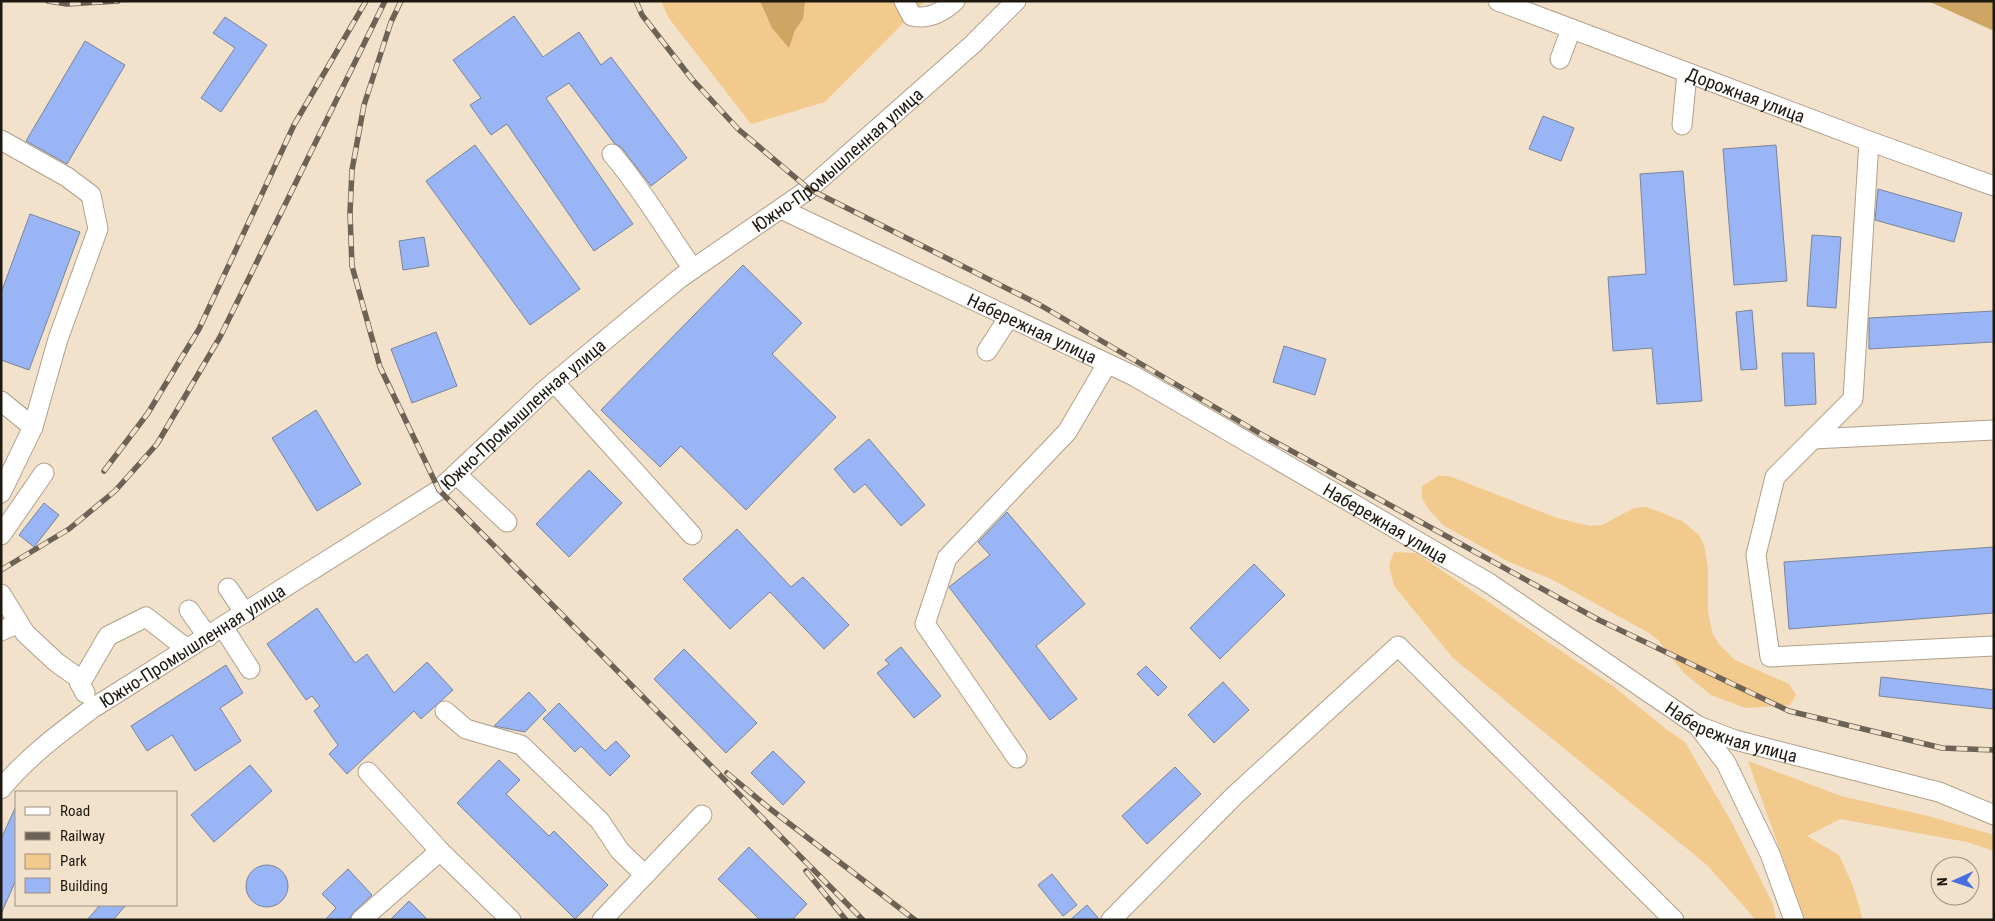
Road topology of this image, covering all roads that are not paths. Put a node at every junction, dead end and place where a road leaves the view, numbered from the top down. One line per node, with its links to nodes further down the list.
1 (904, 1): 2 (street)
2 (955, 1)
3 (1016, 1): 13 (street, Южно-Промышленная улица)
4 (1498, 1): 5 (street, Дорожная улица)
5 (1571, 29): 6 (street); 7 (street, Дорожная улица)
6 (1560, 58)
7 (1687, 73): 8 (street); 10 (street, Дорожная улица)
8 (1682, 125)
9 (1, 140): 20 (street)
10 (1868, 141): 12 (street, Дорожная улица); 22 (street)
11 (612, 154): 14 (street)
12 (1994, 186)
13 (782, 209): 14 (street, Южно-Промышленная улица); 15 (street, Набережная улица)
14 (693, 270): 18 (street, Южно-Промышленная улица)
15 (1009, 317): 16 (street); 17 (street, Набережная улица)
16 (987, 351)
17 (1107, 364): 42 (street, Набережная улица); 43 (street)
18 (554, 382): 24 (street, Южно-Промышленная улица); 28 (street)
19 (1, 401): 20 (street)
20 (33, 427): 25 (street)
21 (1994, 430): 22 (street)
22 (1813, 438): 36 (street)
23 (44, 473): 27 (street)
24 (456, 474): 26 (street); 32 (street, Южно-Промышленная улица)
25 (1, 493)
26 (507, 522)
27 (1, 534)
28 (692, 535)
29 (228, 588): 32 (street)
30 (1, 594): 33 (street)
31 (189, 610): 35 (street)
32 (244, 613): 35 (street, Южно-Промышленная улица)
33 (19, 623): 34 (street); 39 (street)
34 (1, 631)
35 (215, 632): 37 (street, Южно-Промышленная улица); 38 (street)
36 (1994, 646)
37 (187, 649): 39 (street); 40 (street, Южно-Промышленная улица)
38 (250, 669)
39 (80, 684): 40 (street)
40 (92, 708): 45 (street, Южно-Промышленная улица)
41 (444, 711): 49 (street)
42 (1698, 726): 47 (street, Набережная улица); 55 (street)
43 (1017, 758)
44 (368, 772): 48 (street)
45 (1, 789)
46 (702, 815): 49 (street)
47 (1994, 815)
48 (440, 851): 50 (street); 51 (street)
49 (645, 875): 52 (street)
50 (361, 920)
51 (511, 920)
52 (602, 920)
53 (1111, 920): 54 (street)
54 (1674, 920)
55 (1794, 920)

